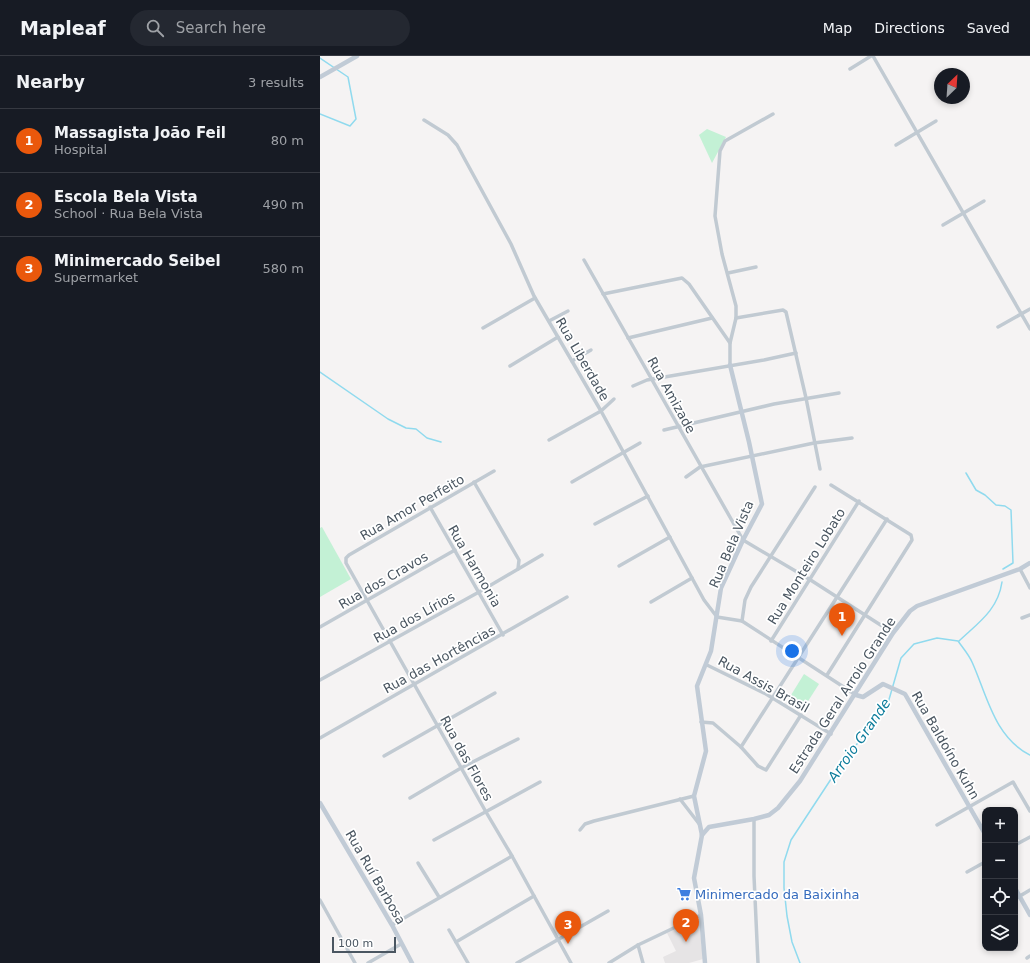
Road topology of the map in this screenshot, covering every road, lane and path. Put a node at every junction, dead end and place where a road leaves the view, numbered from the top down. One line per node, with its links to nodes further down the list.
1 (357, 56): 4 (street)
2 (872, 56): 3 (street); 8 (street)
3 (850, 69)
4 (320, 78)
5 (773, 114): 15 (street, Rua Bela Vista)
6 (424, 120): 17 (street, Rua Liberdade)
7 (936, 121): 8 (street)
8 (917, 133): 9 (street); 11 (street)
9 (896, 146)
10 (984, 201): 11 (street)
11 (964, 214): 12 (street); 20 (street)
12 (943, 225)
13 (584, 260): 16 (street, Rua Amizade)
14 (756, 267): 15 (street)
15 (728, 273): 22 (street, Rua Bela Vista)
16 (603, 294): 21 (street); 28 (street, Rua Amizade)
17 (535, 298): 23 (street, Rua Liberdade); 25 (street)
18 (1030, 310): 20 (street)
19 (568, 311): 23 (street)
20 (1022, 314): 24 (street); 26 (street)
21 (712, 318): 28 (street); 29 (street)
22 (736, 318): 29 (street, Rua Bela Vista); 31 (street)
23 (549, 321): 27 (street, Rua Liberdade)
24 (998, 327)
25 (482, 328)
26 (1030, 329)
27 (558, 337): 32 (street, Rua Liberdade); 34 (street)
28 (628, 338): 35 (street, Rua Amizade)
29 (730, 343): 33 (street, Rua Bela Vista)
30 (591, 350): 32 (street)
31 (796, 353): 33 (street); 38 (street)
32 (572, 361): 40 (street, Rua Liberdade)
33 (730, 365): 35 (street); 41 (street, Rua Bela Vista)
34 (510, 366)
35 (651, 380): 36 (street); 42 (street, Rua Amizade)
36 (634, 386)
37 (839, 392): 38 (street)
38 (806, 398): 41 (street); 46 (street)
39 (614, 399): 40 (street)
40 (601, 411): 45 (street); 48 (street, Rua Liberdade)
41 (742, 412): 42 (street); 49 (street, Rua Bela Vista)
42 (677, 425): 43 (street); 50 (street, Rua Amizade)
43 (664, 430)
44 (852, 438): 46 (street)
45 (549, 440)
46 (814, 442): 49 (street); 51 (street)
47 (640, 443): 48 (street)
48 (624, 452): 55 (street); 58 (street, Rua Liberdade)
49 (753, 457): 50 (street); 64 (street, Rua Bela Vista)
50 (700, 467): 53 (street); 64 (street, Rua Amizade)
51 (820, 469)
52 (494, 471): 54 (street, Rua Amor Perfeito)
53 (686, 477)
54 (474, 482): 60 (street, Rua Amor Perfeito); 72 (street)
55 (572, 482)
56 (831, 485): 59 (street)
57 (815, 487): 67 (street)
58 (648, 496): 62 (street); 63 (street, Rua Liberdade)
59 (859, 501): 61 (street); 74 (street, Rua Monteiro Lobato)
60 (430, 508): 65 (street, Rua Harmonia); 68 (street, Rua Amor Perfeito)
61 (887, 519): 77 (street); 81 (street)
62 (595, 524)
63 (670, 537): 70 (street); 73 (street, Rua Liberdade)
64 (743, 540): 67 (street); 83 (street, Rua Bela Vista)
65 (455, 550): 76 (street, Rua Harmonia); 79 (street, Rua dos Cravos)
66 (542, 555): 72 (street, Rua dos Lírios)
67 (770, 556): 74 (street); 85 (street)
68 (346, 563): 79 (street, Rua das Flores)
69 (1030, 563): 71 (street, Estrada Geral Arroio Grande)
70 (619, 566)
71 (1020, 569): 75 (street); 87 (street, Estrada Geral Arroio Grande)
72 (517, 570): 76 (street, Rua dos Lírios)
73 (692, 578): 80 (street); 83 (street, Rua Liberdade)
74 (809, 579): 77 (street); 89 (street, Rua Monteiro Lobato)
75 (1030, 588)
76 (479, 592): 88 (street, Rua Harmonia); 90 (street, Rua dos Lírios)
77 (837, 596): 81 (street); 91 (street)
78 (567, 597): 88 (street, Rua das Hortências)
79 (367, 600): 86 (street, Rua dos Cravos); 90 (street, Rua das Flores)
80 (650, 602)
81 (865, 615): 87 (street); 93 (street)
82 (1030, 615): 84 (street)
83 (716, 617): 85 (street); 92 (street, Rua Bela Vista)
84 (1022, 618)
85 (742, 621): 89 (street)
86 (320, 627)
87 (893, 633): 97 (street, Estrada Geral Arroio Grande)
88 (503, 635): 95 (street, Rua das Hortências)
89 (771, 641): 91 (street)
90 (390, 642): 94 (street, Rua dos Lírios); 95 (street, Rua das Flores)
91 (798, 658): 93 (street); 98 (street)
92 (707, 665): 98 (street, Rua Assis Brasil); 100 (street, Rua Bela Vista)
93 (827, 675): 97 (street)
94 (320, 680)
95 (413, 684): 101 (street, Rua das Flores); 103 (street, Rua das Hortências)
96 (496, 693): 101 (street)
97 (856, 695): 102 (street, Estrada Geral Arroio Grande); 113 (street, Rua Baldoíno Kuhn)
98 (773, 698): 99 (street, Rua Assis Brasil); 105 (street)
99 (801, 715): 102 (street, Rua Assis Brasil); 105 (street)
100 (701, 722): 105 (street); 109 (street, Rua Bela Vista)
101 (437, 726): 106 (street); 107 (street, Rua das Flores)
102 (831, 734): 116 (street, Estrada Geral Arroio Grande)
103 (320, 738)
104 (518, 739): 107 (street)
105 (742, 747)
106 (384, 756)
107 (461, 768): 110 (street); 115 (street, Rua das Flores)
108 (540, 782): 115 (street)
109 (694, 796): 111 (street); 118 (street, Rua Bela Vista)
110 (410, 798)
111 (680, 799): 118 (street); 120 (street)
112 (320, 803): 138 (street, Rua Ruí Barbosa)
113 (968, 806): 114 (street); 117 (street); 119 (street, Rua Baldoíno Kuhn)
114 (1030, 811)
115 (486, 812): 123 (street); 125 (street, Rua das Flores)
116 (754, 820): 121 (street, Estrada Geral Arroio Grande); 153 (street)
117 (937, 825)
118 (701, 827): 121 (street, Rua Bela Vista)
119 (982, 829)
120 (580, 830)
121 (702, 836): 136 (street, Rua Bela Vista)
122 (1030, 837): 124 (street)
123 (434, 840)
124 (1018, 843)
125 (512, 856): 130 (street, Rua das Flores); 131 (street)
126 (418, 863): 131 (street)
127 (982, 864): 128 (street)
128 (967, 872)
129 (1030, 890): 132 (street)
130 (534, 896): 140 (street, Rua das Flores); 141 (street)
131 (439, 897): 138 (street)
132 (1018, 897)
133 (1018, 899): 137 (street)
134 (320, 900): 144 (street)
135 (608, 911): 140 (street)
136 (701, 914): 143 (street); 152 (street, Rua Bela Vista)
137 (1030, 915)
138 (392, 925): 142 (street, Rua Ruí Barbosa)
139 (449, 930): 141 (street)
140 (558, 938): 148 (street); 149 (street, Rua das Flores)
141 (456, 942): 147 (street)
142 (401, 944): 145 (street); 146 (street, Rua Ruí Barbosa)
143 (638, 945): 150 (street); 151 (street)
144 (355, 963)
145 (368, 963)
146 (412, 963)
147 (468, 963)
148 (517, 963)
149 (571, 963)
150 (609, 963)
151 (643, 963)
152 (705, 963)
153 (758, 963)

